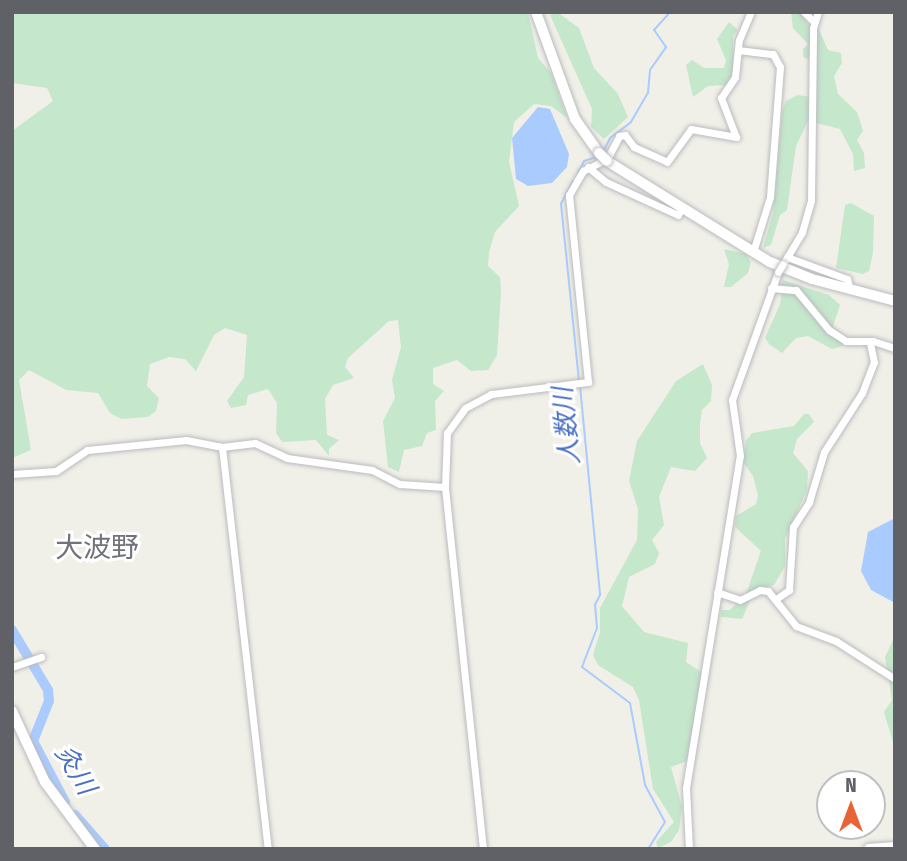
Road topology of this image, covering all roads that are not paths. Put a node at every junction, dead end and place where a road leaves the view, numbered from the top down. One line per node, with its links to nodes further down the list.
1 (536, 12): 8 (street)
2 (751, 12): 6 (street)
3 (804, 12): 5 (street)
4 (818, 12): 5 (street)
5 (814, 22): 10 (street)
6 (738, 50): 7 (street); 9 (street)
7 (589, 167): 8 (street); 18 (street)
8 (681, 209): 9 (street)
9 (752, 253): 12 (street)
10 (785, 260): 11 (street, bridge); 12 (street)
11 (771, 289): 14 (street); 19 (street)
12 (849, 289): 13 (street)
13 (895, 301)
14 (870, 343): 15 (street); 20 (street)
15 (895, 348)
16 (222, 447): 17 (street); 18 (street); 27 (street)
17 (12, 474)
18 (445, 487): 28 (street)
19 (717, 592): 20 (street); 29 (street)
20 (776, 599): 23 (street)
21 (40, 658): 22 (street)
22 (12, 667)
23 (895, 679)
24 (12, 711): 26 (street)
25 (895, 847): 30 (street)
26 (95, 849)
27 (268, 849)
28 (483, 849)
29 (689, 849)
30 (869, 849)

